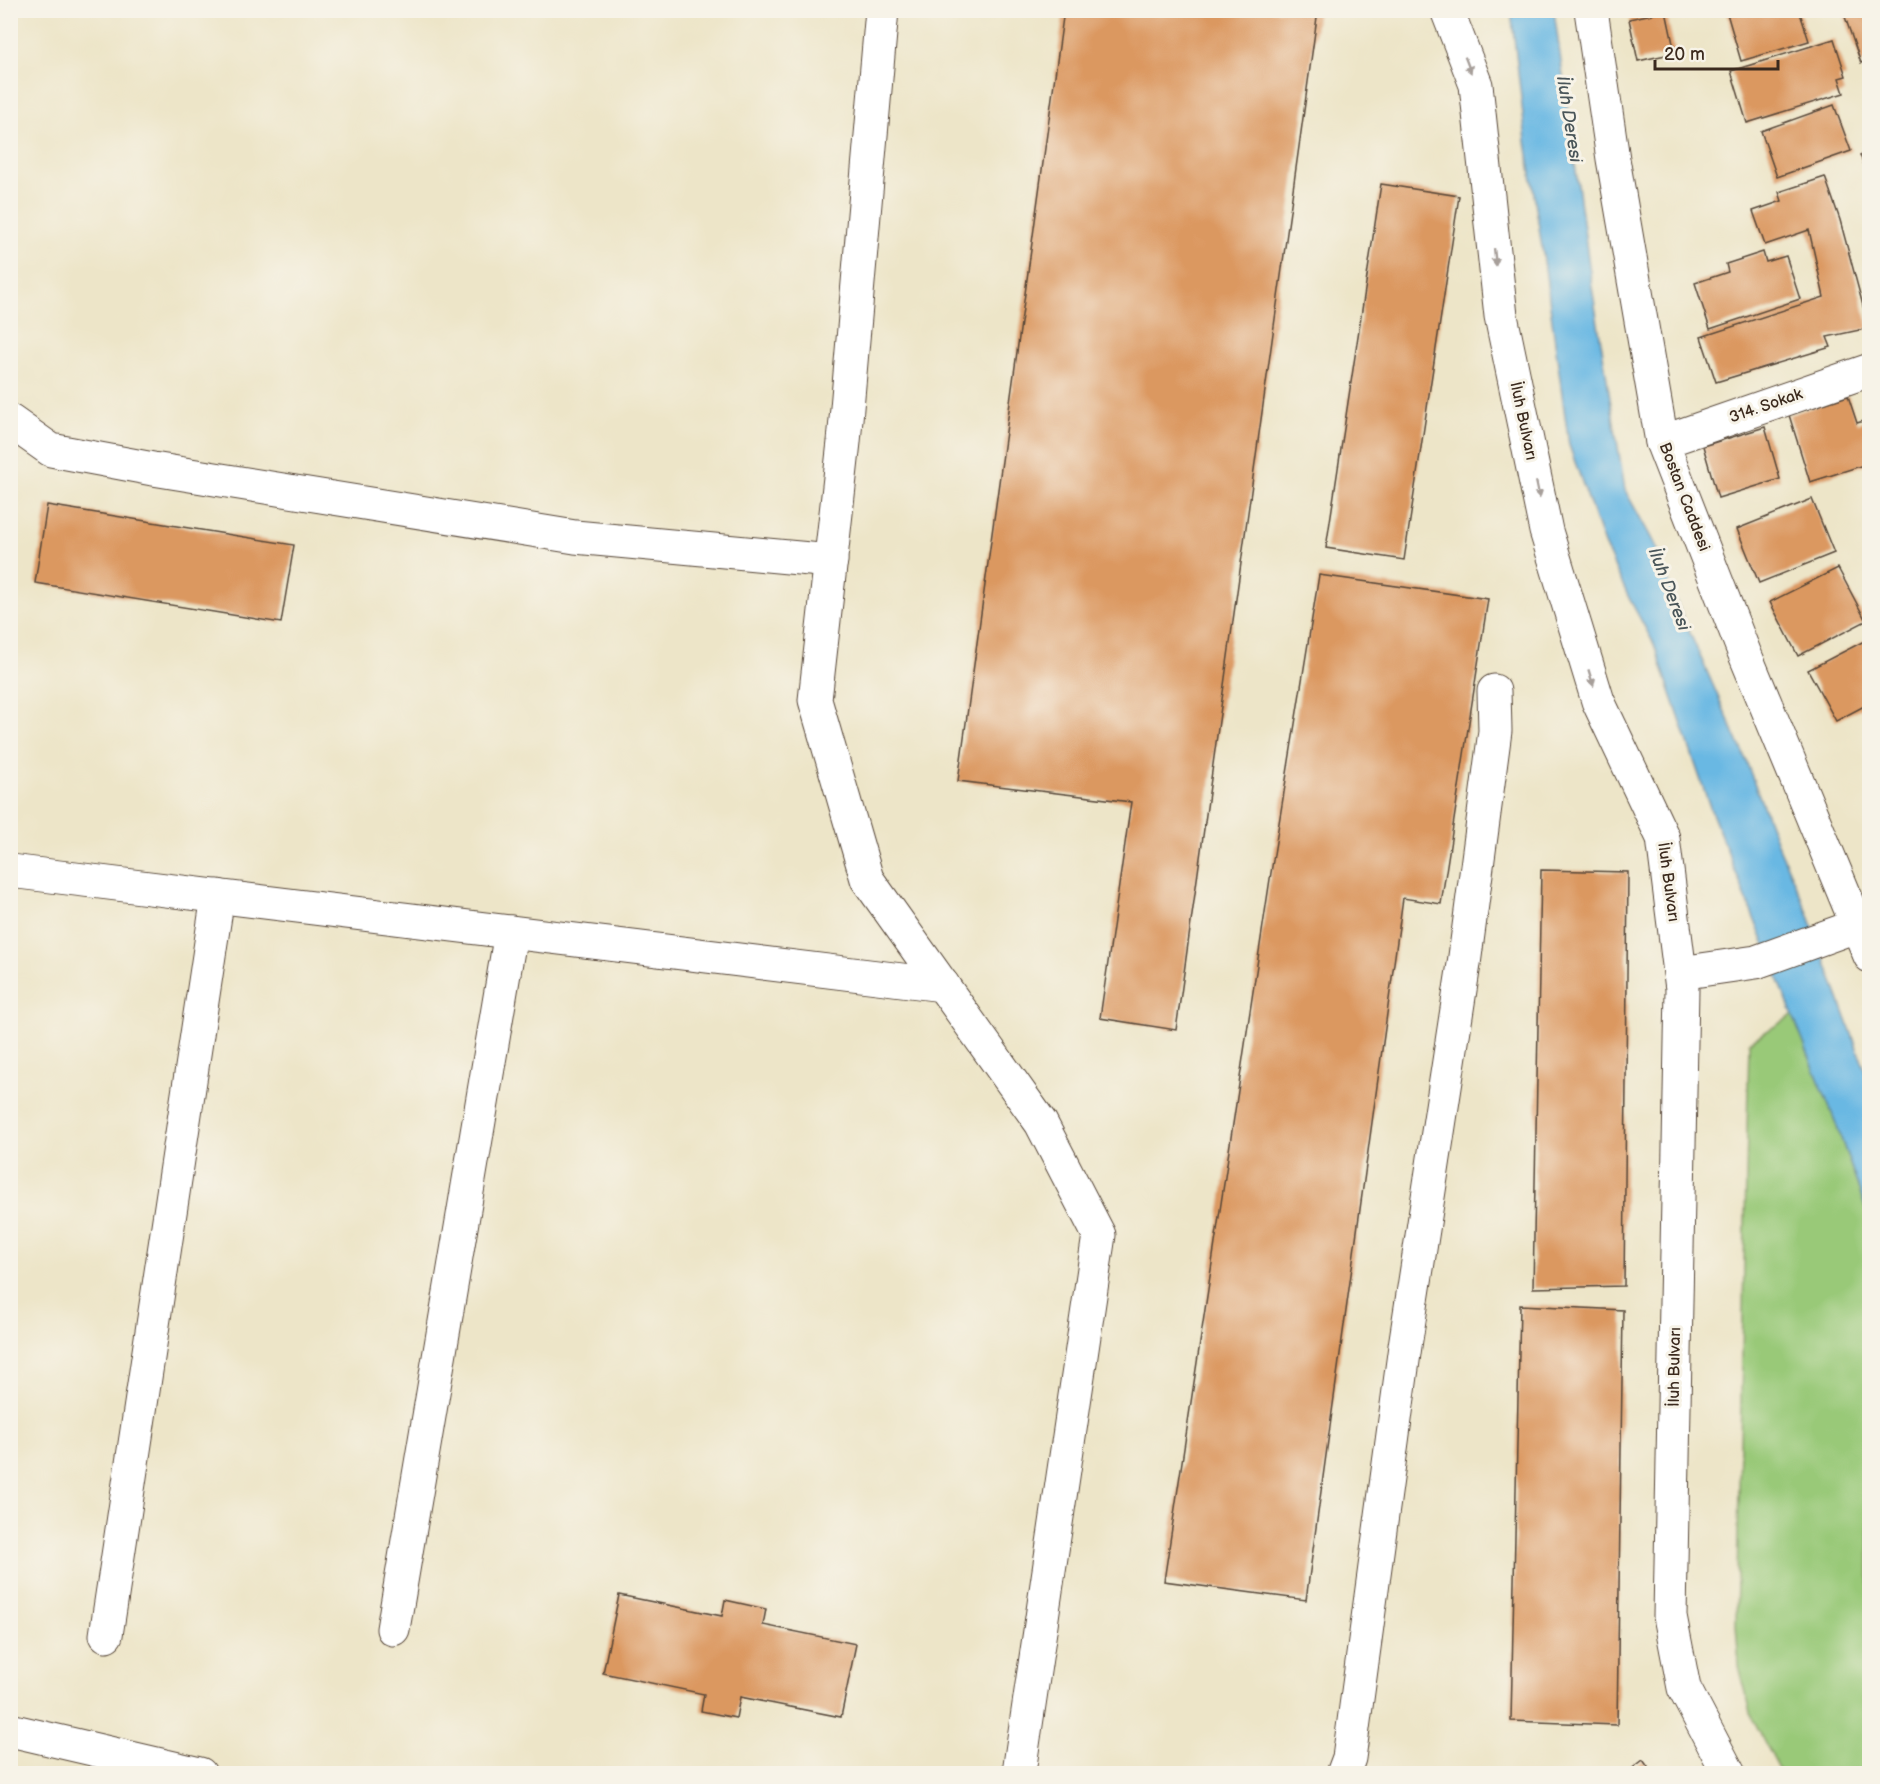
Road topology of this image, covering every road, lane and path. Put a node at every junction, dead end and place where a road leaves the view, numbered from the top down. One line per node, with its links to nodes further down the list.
1 (882, 10): 7 (street)
2 (1447, 10): 14 (street, İluh Bulvarı, one-way to 14)
3 (1591, 10): 6 (street, Bostan Caddesi)
4 (1869, 370): 6 (street, 314. Sokak)
5 (10, 421): 7 (street)
6 (1662, 442): 11 (street, Bostan Caddesi)
7 (831, 561): 15 (street)
8 (1494, 691): 21 (street)
9 (10, 871): 10 (street)
10 (218, 896): 12 (street); 17 (street)
11 (1863, 920): 13 (street, Bostan Caddesi); 14 (street)
12 (511, 932): 15 (street); 16 (street)
13 (1869, 956)
14 (1680, 973): 22 (street, İluh Bulvarı)
15 (943, 985): 20 (street)
16 (393, 1629)
17 (106, 1635)
18 (10, 1730): 19 (street)
19 (200, 1773)
20 (1020, 1773)
21 (1343, 1773)
22 (1729, 1773)

